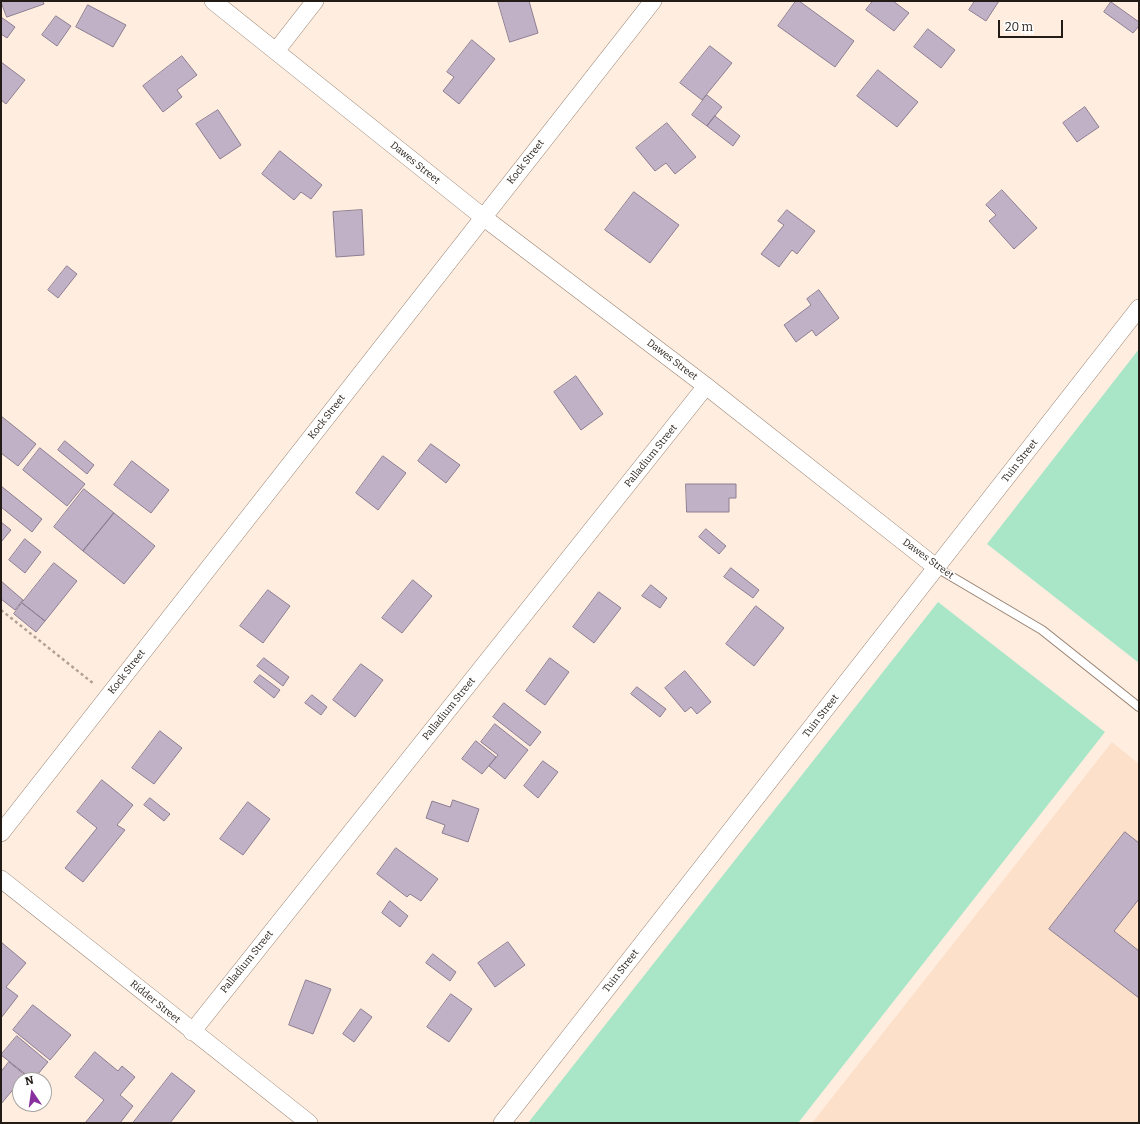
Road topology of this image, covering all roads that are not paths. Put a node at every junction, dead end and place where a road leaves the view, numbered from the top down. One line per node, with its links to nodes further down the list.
1 (213, 1): 4 (street, Dawes Street)
2 (315, 1): 4 (street)
3 (653, 1): 5 (street, Kock Street)
4 (276, 51): 5 (street, Dawes Street)
5 (483, 217): 7 (street, Dawes Street); 10 (street, Kock Street)
6 (1139, 308): 8 (street, Tuin Street)
7 (706, 386): 8 (street, Dawes Street); 12 (street, Palladium Street)
8 (937, 568): 9 (lane, Dawes Street); 13 (street, Tuin Street)
9 (1139, 708)
10 (1, 833)
11 (1, 879): 12 (street, Ridder Street)
12 (192, 1032): 14 (street, Ridder Street)
13 (507, 1120)
14 (309, 1123)

